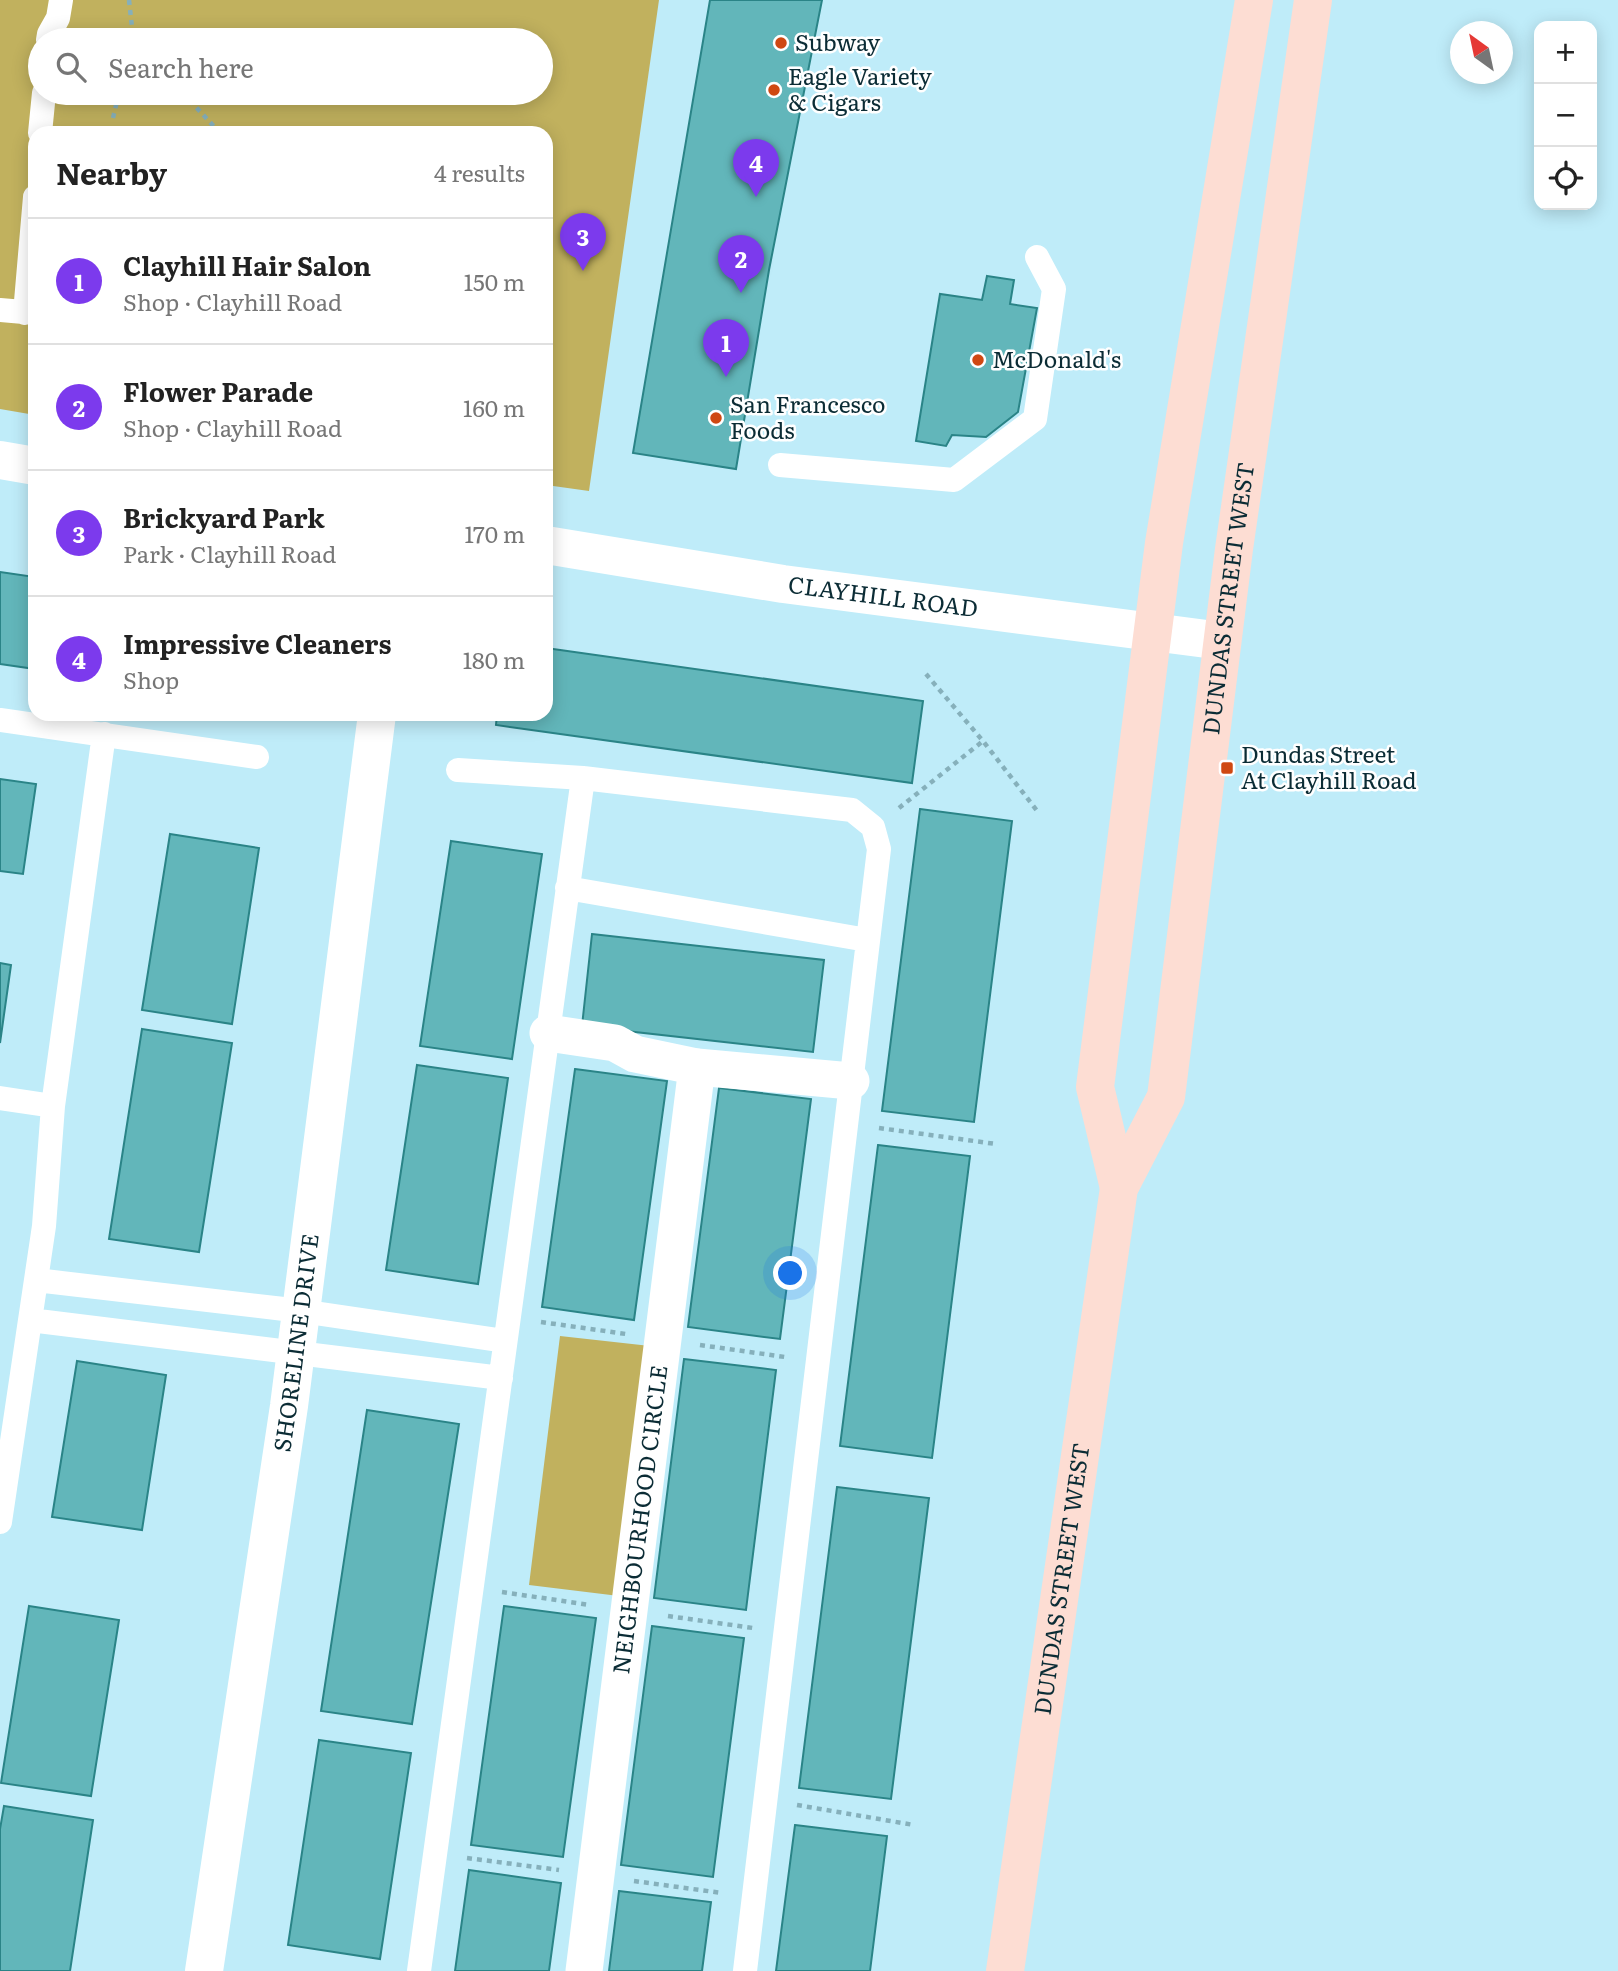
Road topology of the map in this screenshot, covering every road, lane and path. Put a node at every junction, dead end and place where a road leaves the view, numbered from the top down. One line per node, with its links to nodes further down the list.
1 (61, 0): 5 (lane)
2 (129, 0): 6 (path)
3 (1254, 0): 20 (main road, DUNDAS STREET WEST)
4 (1313, 0): 21 (main road, DUNDAS STREET WEST)
5 (53, 28)
6 (133, 28)
7 (43, 105): 11 (lane)
8 (116, 105): 10 (path)
9 (194, 105): 12 (path)
10 (113, 118)
11 (41, 126)
12 (214, 126)
13 (1037, 257): 18 (lane)
14 (0, 310): 15 (lane)
15 (28, 313)
16 (0, 460): 17 (street)
17 (28, 465)
18 (780, 465)
19 (553, 546): 20 (street, CLAYHILL ROAD)
20 (1153, 633): 21 (street, CLAYHILL ROAD); 41 (main road, DUNDAS STREET WEST)
21 (1222, 641): 41 (main road, DUNDAS STREET WEST)
22 (926, 674): 26 (path)
23 (0, 720): 25 (lane)
24 (376, 721): 43 (street, SHORELINE DRIVE)
25 (104, 734): 27 (lane); 38 (lane)
26 (983, 741): 30 (path); 31 (path)
27 (257, 757)
28 (458, 770): 29 (lane)
29 (583, 778): 31 (lane); 32 (lane)
30 (1038, 812)
31 (873, 827): 33 (lane)
32 (567, 888): 33 (lane); 34 (lane)
33 (867, 940): 36 (lane)
34 (548, 1033): 35 (street); 45 (lane)
35 (697, 1067): 36 (street); 46 (street, NEIGHBOURHOOD CIRCLE)
36 (851, 1081): 39 (lane)
37 (0, 1098): 38 (lane)
38 (53, 1106): 42 (lane)
39 (846, 1123): 40 (path); 48 (lane)
40 (996, 1144)
41 (1119, 1188): 58 (main road, DUNDAS STREET WEST)
42 (36, 1280): 43 (lane); 44 (lane)
43 (301, 1311): 45 (lane); 47 (street, SHORELINE DRIVE)
44 (30, 1320): 47 (lane); 50 (lane)
45 (507, 1329): 46 (path); 49 (lane)
46 (663, 1339): 48 (path); 56 (street, NEIGHBOURHOOD CIRCLE)
47 (296, 1354): 49 (lane); 54 (street, SHORELINE DRIVE)
48 (817, 1362): 52 (lane)
49 (500, 1378): 55 (lane)
50 (2, 1497): 51 (lane)
51 (0, 1522)
52 (765, 1800): 53 (path); 57 (lane)
53 (914, 1825)
54 (204, 1971)
55 (419, 1971)
56 (584, 1971)
57 (745, 1971)
58 (1005, 1971)

